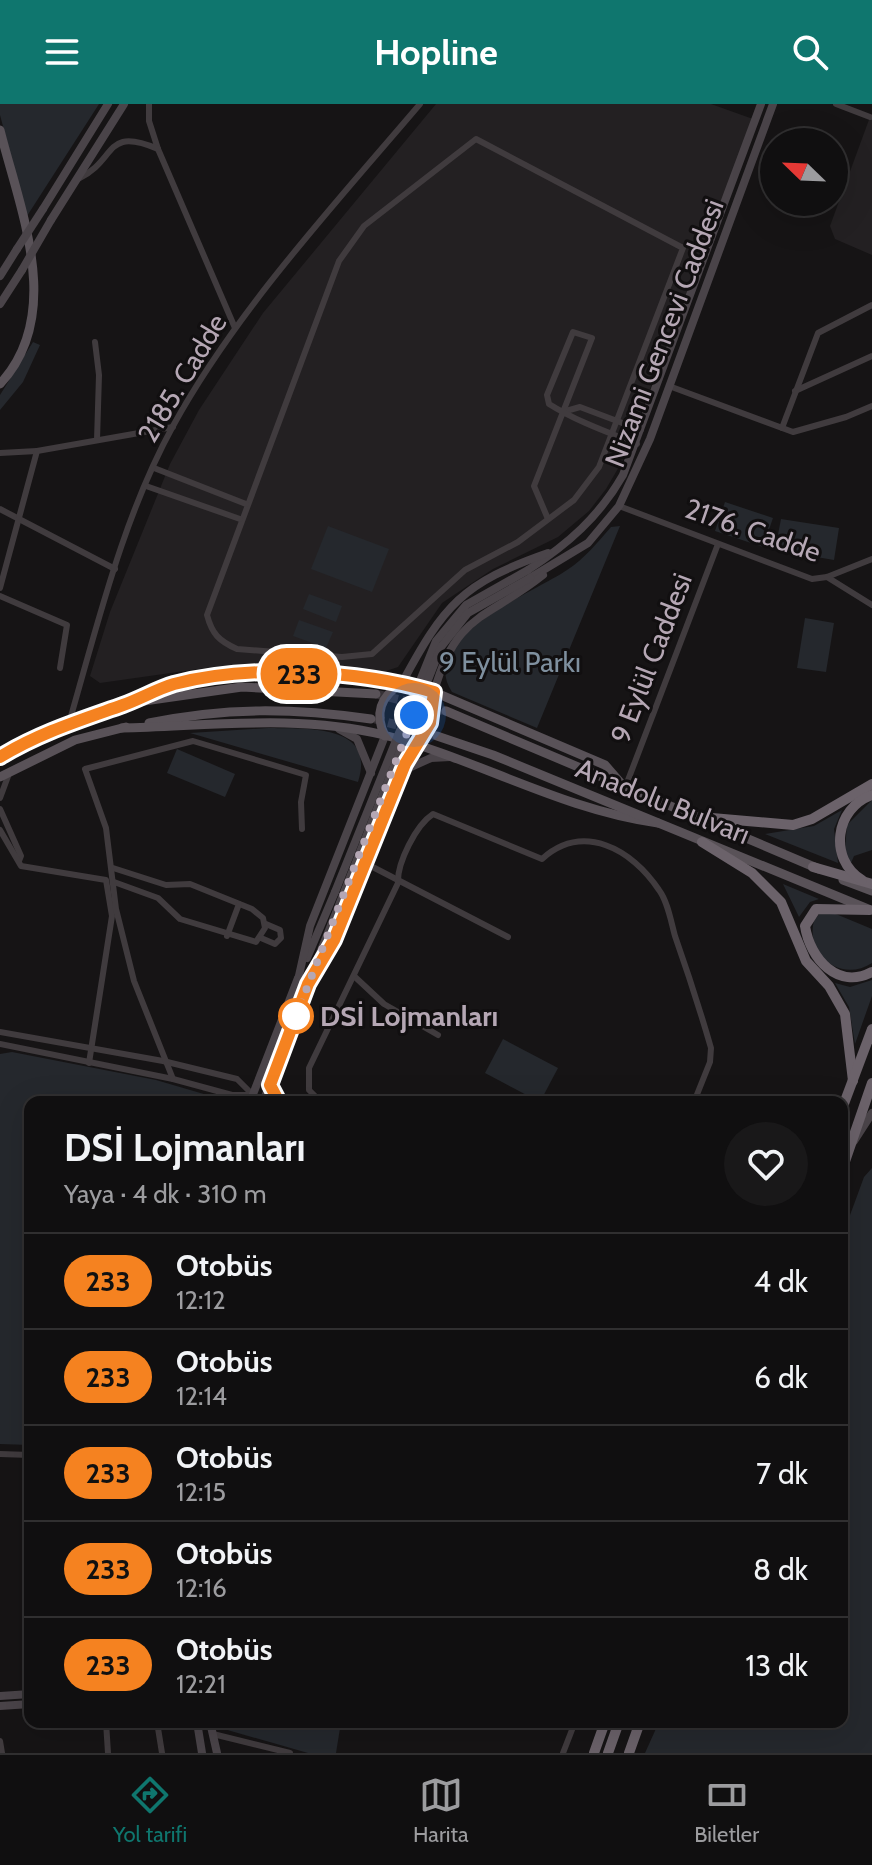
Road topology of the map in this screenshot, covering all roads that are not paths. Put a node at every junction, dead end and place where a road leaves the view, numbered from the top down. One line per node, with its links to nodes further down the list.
1 (108, 104): 12 (street, bridge)
2 (124, 104): 11 (street)
3 (149, 104): 10 (street)
4 (420, 104): 15 (street, 2185. Cadde)
5 (761, 104): 26 (street, Nizami Gencevi Caddesi)
6 (773, 104): 19 (street, Nizami Gencevi Caddesi)
7 (836, 104): 8 (street)
8 (870, 117)
9 (0, 130): 18 (main road)
10 (158, 149): 11 (street); 15 (street)
11 (78, 179): 13 (street, bridge)
12 (0, 276)
13 (0, 304)
14 (872, 305): 20 (street)
15 (235, 328): 24 (street, 2185. Cadde)
16 (95, 342): 28 (street)
17 (872, 356): 20 (street)
18 (0, 384)
19 (669, 386): 25 (street); 35 (street, Nizami Gencevi Caddesi)
20 (795, 391): 25 (street)
21 (872, 406): 25 (street)
22 (566, 411): 22 (street); 23 (street); 27 (street); 39 (street)
23 (617, 422): 26 (street); 27 (street); 34 (street)
24 (173, 427): 28 (street); 32 (street, 2185. Cadde)
25 (782, 428)
26 (642, 430): 29 (street, Nizami Gencevi Caddesi)
27 (613, 434): 29 (street); 39 (street)
28 (97, 440): 30 (street)
29 (637, 444): 41 (street, Nizami Gencevi Caddesi)
30 (37, 451): 31 (street); 37 (street)
31 (0, 453)
32 (154, 468): 33 (street, 2185. Cadde); 34 (street)
33 (146, 486): 38 (street); 44 (street, 2185. Cadde)
34 (246, 504): 38 (street)
35 (619, 506): 40 (street, 2176. Cadde); 42 (street, Nizami Gencevi Caddesi)
36 (0, 509): 37 (street)
37 (16, 518): 44 (street); 47 (street)
38 (240, 519): 39 (street)
39 (548, 519)
40 (718, 544): 46 (street, 2176. Cadde); 70 (street, 9 Eylül Caddesi)
41 (560, 549): 45 (street, Nizami Gencevi Caddesi); 51 (street, Nizami Gencevi Caddesi)
42 (566, 557): 45 (street, Nizami Gencevi Caddesi); 52 (street, Nizami Gencevi Caddesi)
43 (872, 559): 46 (street, 2176. Cadde)
44 (115, 569): 57 (street, 2185. Cadde)
45 (529, 574): 87 (street, Nizami Gencevi Caddesi, bridge)
46 (827, 577): 49 (street)
47 (0, 588)
48 (0, 596): 50 (street)
49 (872, 605)
50 (60, 668)
51 (402, 683): 52 (main road); 54 (main road); 60 (main road)
52 (434, 692): 62 (main road); 70 (main road)
53 (376, 694): 54 (main road)
54 (126, 704): 57 (main road)
55 (446, 711): 70 (main road, Anadolu Bulvarı)
56 (371, 719): 59 (main road)
57 (69, 723): 63 (main road)
58 (327, 725): 59 (main road); 60 (main road); 67 (street)
59 (122, 728): 65 (main road)
60 (385, 736): 62 (main road); 67 (street)
61 (437, 736): 75 (main road, Anadolu Bulvarı)
62 (416, 744): 64 (main road); 66 (street)
63 (0, 757)
64 (455, 757): 66 (street); 75 (main road)
65 (10, 771): 68 (main road); 72 (street)
66 (402, 772): 80 (street)
67 (371, 773): 96 (street)
68 (0, 777)
69 (872, 784): 74 (highway)
70 (625, 788): 74 (main road, Anadolu Bulvarı)
71 (872, 795): 84 (highway)
72 (0, 798)
73 (0, 809): 79 (street)
74 (689, 816): 81 (main road, Anadolu Bulvarı)
75 (658, 823): 78 (main road, Anadolu Bulvarı)
76 (302, 829): 82 (street)
77 (0, 830): 79 (street)
78 (702, 842): 89 (main road, Anadolu Bulvarı); 106 (highway)
79 (19, 861): 102 (street)
80 (365, 863): 85 (street); 97 (street)
81 (813, 867): 84 (highway); 86 (main road, Anadolu Bulvarı)
82 (113, 868): 83 (street); 88 (street)
83 (114, 882): 91 (street); 103 (street)
84 (867, 882)
85 (398, 883): 92 (street); 95 (street); 115 (street)
86 (872, 891)
87 (339, 894): 96 (street); 97 (street)
88 (239, 904): 90 (street); 91 (street)
89 (871, 910): 94 (highway)
90 (266, 924): 93 (street); 93 (street)
91 (227, 936): 93 (street)
92 (508, 937)
93 (261, 938)
94 (872, 972)
95 (354, 976): 100 (street); 114 (street)
96 (298, 980): 111 (street)
97 (308, 984): 108 (street)
98 (872, 1029): 106 (highway)
99 (0, 1032): 102 (street)
100 (438, 1035)
101 (0, 1044): 104 (street)
102 (91, 1050): 103 (street); 104 (street)
103 (166, 1062): 105 (street); 110 (street)
104 (89, 1063): 105 (street)
105 (173, 1079): 109 (street)
106 (853, 1081): 116 (highway)
107 (872, 1083): 118 (highway)
108 (270, 1085): 112 (street); 113 (street)
109 (239, 1096)
110 (250, 1096)
111 (253, 1096)
112 (268, 1096)
113 (276, 1096)
114 (315, 1096)
115 (696, 1096)
116 (847, 1096)
117 (872, 1113): 118 (street)
118 (853, 1141): 119 (highway)
119 (848, 1154)
120 (0, 1454): 121 (street)
121 (24, 1455)
122 (24, 1694): 123 (street)
123 (0, 1696)
124 (24, 1704): 125 (street)
125 (0, 1706)
126 (106, 1728): 137 (street)
127 (158, 1728): 138 (street)
128 (198, 1728): 139 (street)
129 (212, 1728): 134 (street)
130 (573, 1728): 142 (street)
131 (603, 1728): 143 (highway)
132 (617, 1728): 144 (highway)
133 (638, 1728): 145 (highway)
134 (213, 1734): 140 (street); 141 (street)
135 (0, 1741): 136 (street)
136 (2, 1753)
137 (108, 1753)
138 (162, 1753)
139 (202, 1753)
140 (217, 1753)
141 (290, 1753)
142 (563, 1753)
143 (594, 1753)
144 (608, 1753)
145 (629, 1753)

